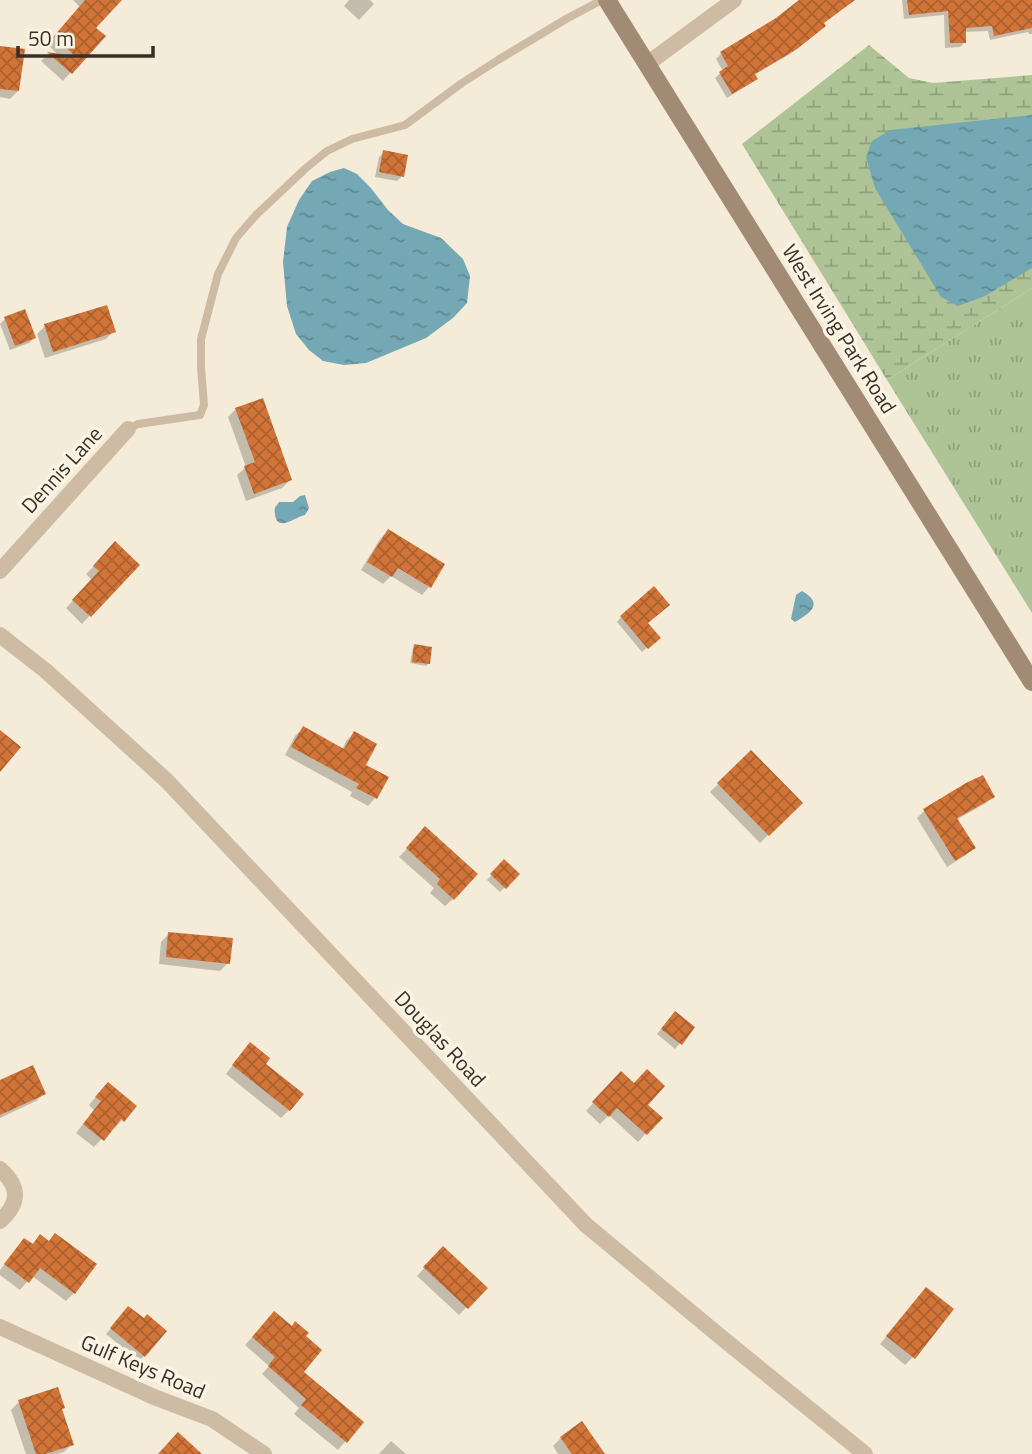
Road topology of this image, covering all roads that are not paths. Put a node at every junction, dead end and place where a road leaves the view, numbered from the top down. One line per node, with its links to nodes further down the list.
1 (604, 0): 3 (main road, West Irving Park Road); 4 (lane)
2 (734, 0): 3 (street)
3 (647, 64): 7 (main road, West Irving Park Road)
4 (128, 429): 5 (street, Dennis Lane)
5 (0, 571)
6 (0, 635): 12 (street, Douglas Road)
7 (1032, 682)
8 (0, 1169): 9 (street)
9 (0, 1222)
10 (0, 1327): 11 (street, Gulf Keys Road)
11 (264, 1454)
12 (865, 1454)

